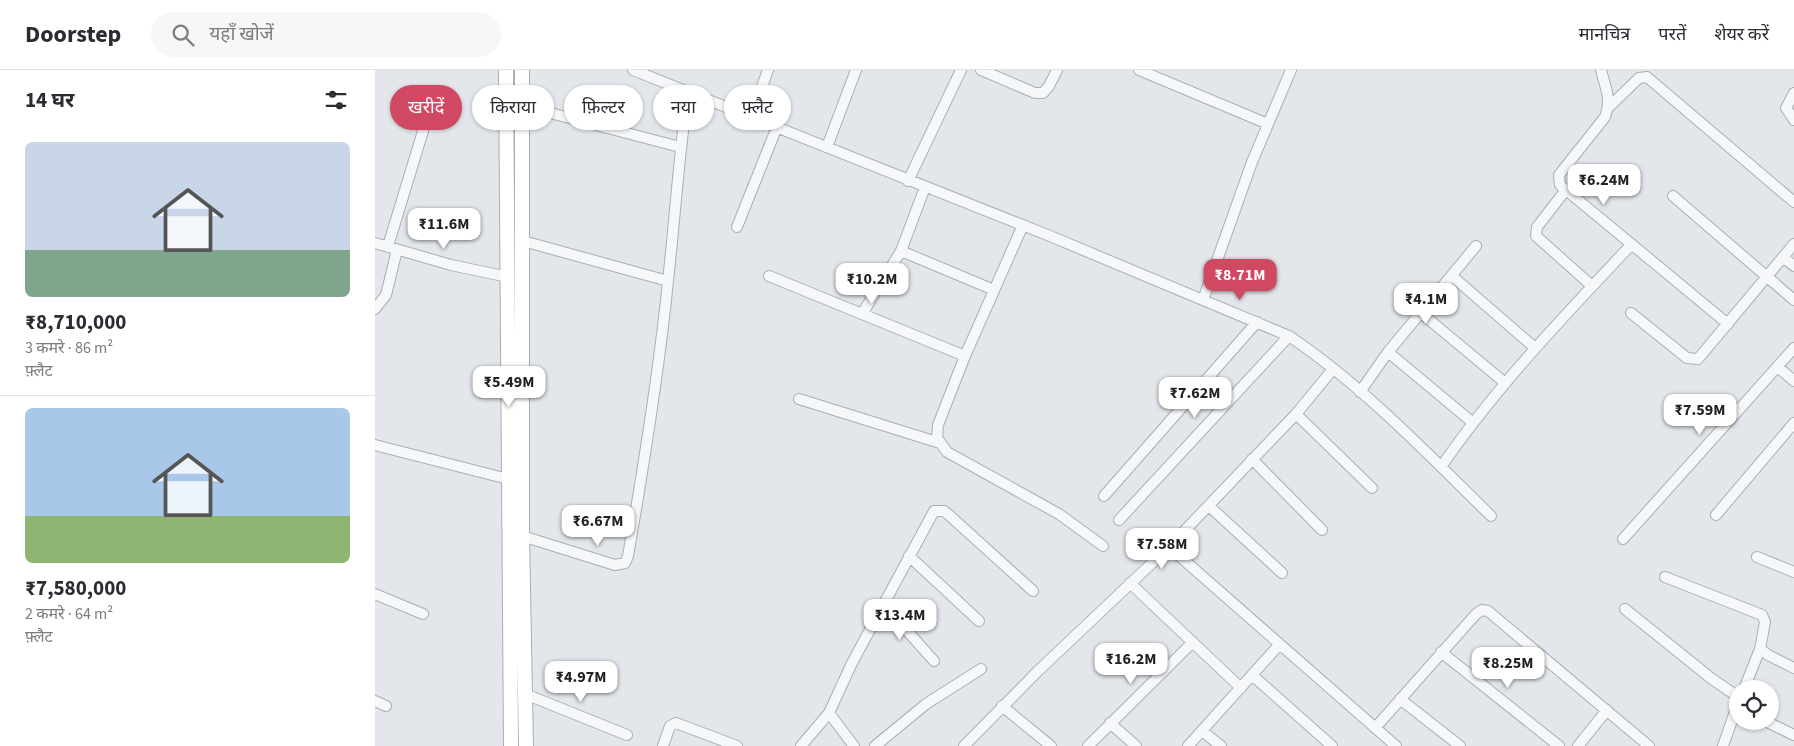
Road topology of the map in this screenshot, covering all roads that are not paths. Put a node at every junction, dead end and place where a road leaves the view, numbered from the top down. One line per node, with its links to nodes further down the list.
1 (507, 70): 12 (main road)
2 (522, 70): 13 (main road)
3 (768, 70): 15 (street)
4 (856, 70): 28 (street)
5 (961, 70): 29 (street)
6 (981, 70): 7 (street)
7 (1057, 70)
8 (1139, 70): 20 (street)
9 (1291, 70): 20 (street)
10 (1601, 70): 17 (street)
11 (638, 71): 14 (street)
12 (507, 85)
13 (522, 85)
14 (671, 85)
15 (763, 85)
16 (1794, 93): 19 (street)
17 (1609, 107): 31 (street); 33 (street)
18 (554, 114): 27 (street)
19 (1794, 120)
20 (1268, 124): 52 (street)
21 (508, 130): 47 (main road)
22 (523, 130): 36 (main road)
23 (682, 130): 27 (street)
24 (776, 130): 35 (street)
25 (784, 130): 28 (street)
26 (423, 132): 41 (street)
27 (680, 146): 49 (street)
28 (827, 148): 29 (street)
29 (908, 181): 30 (street)
30 (925, 187): 34 (street); 42 (street)
31 (1565, 191): 39 (street); 50 (street)
32 (1673, 196): 48 (street)
33 (1794, 202)
34 (1023, 225): 51 (street); 52 (street)
35 (737, 227)
36 (523, 241): 49 (street); 86 (main road)
37 (375, 243): 41 (street)
38 (1794, 244): 43 (street)
39 (1631, 245): 50 (street); 59 (street)
40 (1476, 246): 46 (street)
41 (392, 248): 47 (street); 54 (street)
42 (901, 251): 51 (street); 57 (street)
43 (1783, 257): 44 (street); 48 (street)
44 (1794, 266)
45 (769, 276): 57 (street)
46 (1452, 276): 55 (street); 61 (street)
47 (508, 277): 78 (main road)
48 (1767, 277): 53 (street); 59 (street)
49 (668, 281): 86 (street)
50 (1592, 286): 61 (street)
51 (994, 290): 64 (street)
52 (1203, 300): 58 (street)
53 (1794, 300)
54 (375, 309)
55 (1421, 312): 63 (street); 68 (street)
56 (1631, 313): 59 (street)
57 (862, 314): 64 (street)
58 (1257, 322): 60 (street); 80 (street)
59 (1728, 324)
60 (1289, 336): 66 (street); 84 (street)
61 (1534, 347): 68 (street)
62 (1794, 348): 65 (street)
63 (1387, 352): 69 (street); 72 (street)
64 (965, 356): 74 (street)
65 (1778, 367): 67 (street); 87 (street)
66 (1333, 368): 69 (street); 71 (street)
67 (1794, 381)
68 (1504, 382): 72 (street)
69 (1359, 392): 77 (street)
70 (799, 399): 74 (street)
71 (1296, 414): 76 (street); 79 (street)
72 (1472, 422): 77 (street)
73 (1794, 423): 82 (street)
74 (940, 443): 88 (street)
75 (375, 445): 78 (street)
76 (1252, 459): 81 (street); 85 (street)
77 (1441, 467): 83 (street)
78 (508, 479): 128 (main road)
79 (1372, 488)
80 (1104, 496)
81 (1209, 506): 89 (street); 93 (street)
82 (1716, 515)
83 (1491, 516)
84 (1119, 520)
85 (1322, 530)
86 (523, 536): 113 (main road)
87 (1623, 540)
88 (1103, 546)
89 (1169, 548): 95 (street); 103 (street)
90 (909, 556): 96 (street); 98 (street); 101 (street)
91 (1757, 557): 92 (street)
92 (1794, 572)
93 (1282, 573)
94 (1665, 577): 104 (street)
95 (1130, 583): 102 (street); 117 (street)
96 (1033, 591)
97 (375, 594): 100 (street)
98 (884, 605): 106 (street); 119 (street)
99 (1625, 609): 112 (street)
100 (423, 614)
101 (979, 621)
102 (1193, 642): 111 (street); 120 (street)
103 (1279, 645): 109 (street); 121 (street)
104 (1760, 649): 108 (street); 110 (street)
105 (1441, 652): 114 (street); 118 (street); 143 (street)
106 (935, 661)
107 (981, 668): 134 (street)
108 (1794, 668)
109 (1252, 675): 111 (street); 140 (street)
110 (1748, 680)
111 (1241, 688): 123 (street)
112 (1729, 691)
113 (525, 694): 125 (street); 129 (main road)
114 (1400, 699): 121 (street); 142 (street)
115 (375, 701): 116 (street)
116 (386, 706)
117 (1002, 706): 127 (street); 135 (street)
118 (1607, 710): 144 (street); 145 (street)
119 (829, 713): 132 (street); 133 (street)
120 (1110, 723): 136 (street); 137 (street)
121 (1375, 728): 141 (street)
122 (1779, 728): 126 (street)
123 (1202, 730): 138 (street); 139 (street)
124 (1729, 730): 146 (street)
125 (627, 735)
126 (1794, 735)
127 (970, 744)
128 (511, 746)
129 (526, 746)
130 (663, 746): 131 (street)
131 (737, 746)
132 (801, 746)
133 (854, 746)
134 (875, 746)
135 (1051, 746)
136 (1088, 746)
137 (1136, 746)
138 (1187, 746)
139 (1221, 746)
140 (1332, 746)
141 (1396, 746)
142 (1460, 746)
143 (1559, 746)
144 (1578, 746)
145 (1649, 746)
146 (1723, 746)

